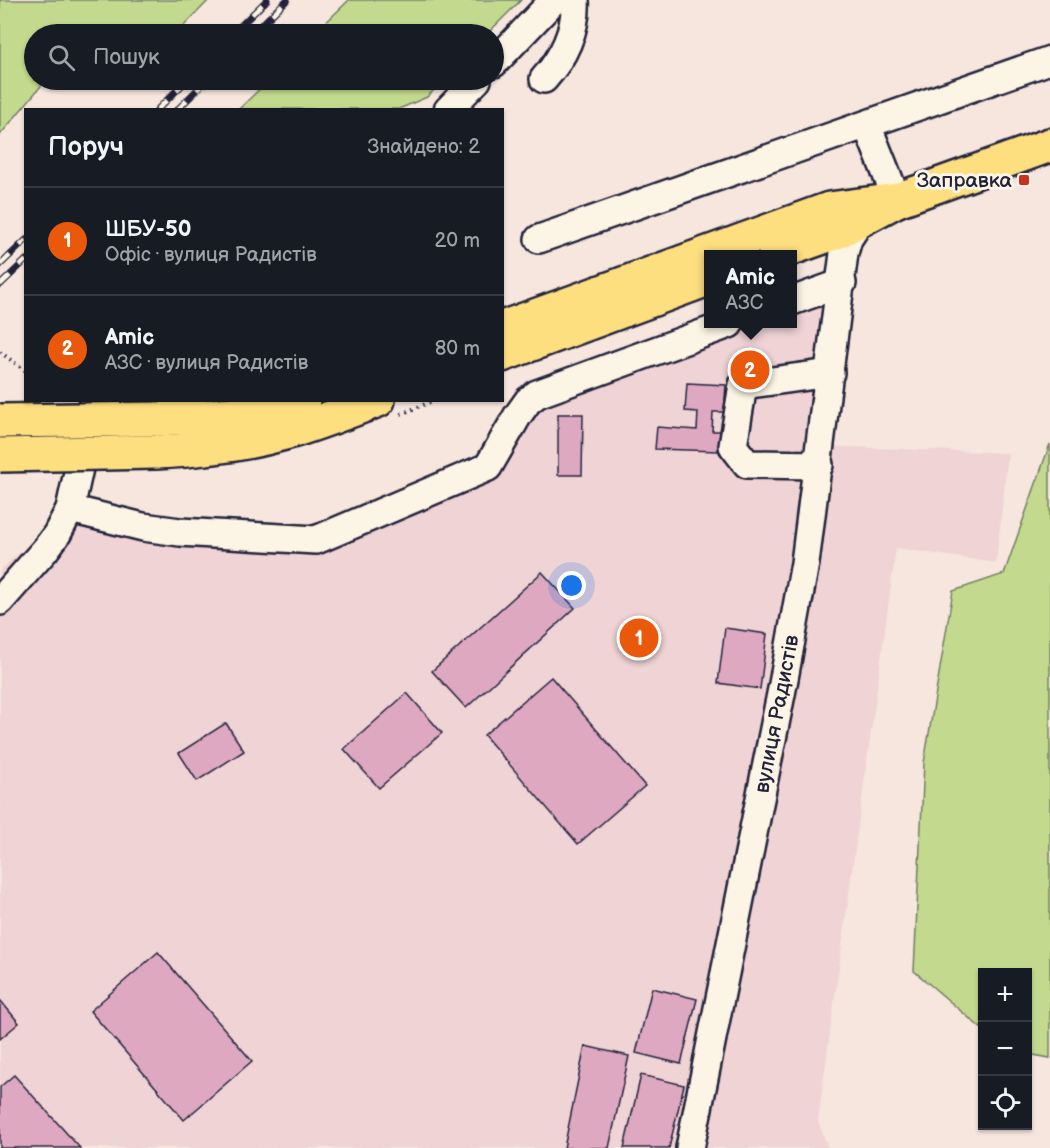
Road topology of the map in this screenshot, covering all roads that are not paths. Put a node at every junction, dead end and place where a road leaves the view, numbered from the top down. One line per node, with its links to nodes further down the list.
1 (554, 0): 3 (street)
2 (575, 0): 5 (street)
3 (504, 52)
4 (1050, 60): 8 (street)
5 (544, 80)
6 (467, 90): 7 (street)
7 (450, 108)
8 (867, 125): 10 (street); 12 (street)
9 (1050, 145): 10 (main road)
10 (897, 200): 11 (main road); 13 (main road)
11 (861, 219): 14 (main road); 17 (street, вулиця Радистів)
12 (539, 239)
13 (716, 250)
14 (787, 250)
15 (797, 250): 17 (street)
16 (704, 254): 20 (main road)
17 (842, 279): 19 (street); 23 (street, вулиця Радистів)
18 (704, 280): 22 (main road)
19 (797, 299)
20 (504, 327)
21 (718, 328): 30 (street)
22 (504, 354)
23 (831, 373): 29 (street, вулиця Радистів); 29 (street)
24 (94, 402): 30 (street)
25 (296, 402): 27 (main road, bridge)
26 (373, 402): 28 (main road, bridge)
27 (0, 422)
28 (0, 454)
29 (819, 465): 32 (street, вулиця Радистів)
30 (70, 509): 31 (street)
31 (0, 601)
32 (690, 1148)

